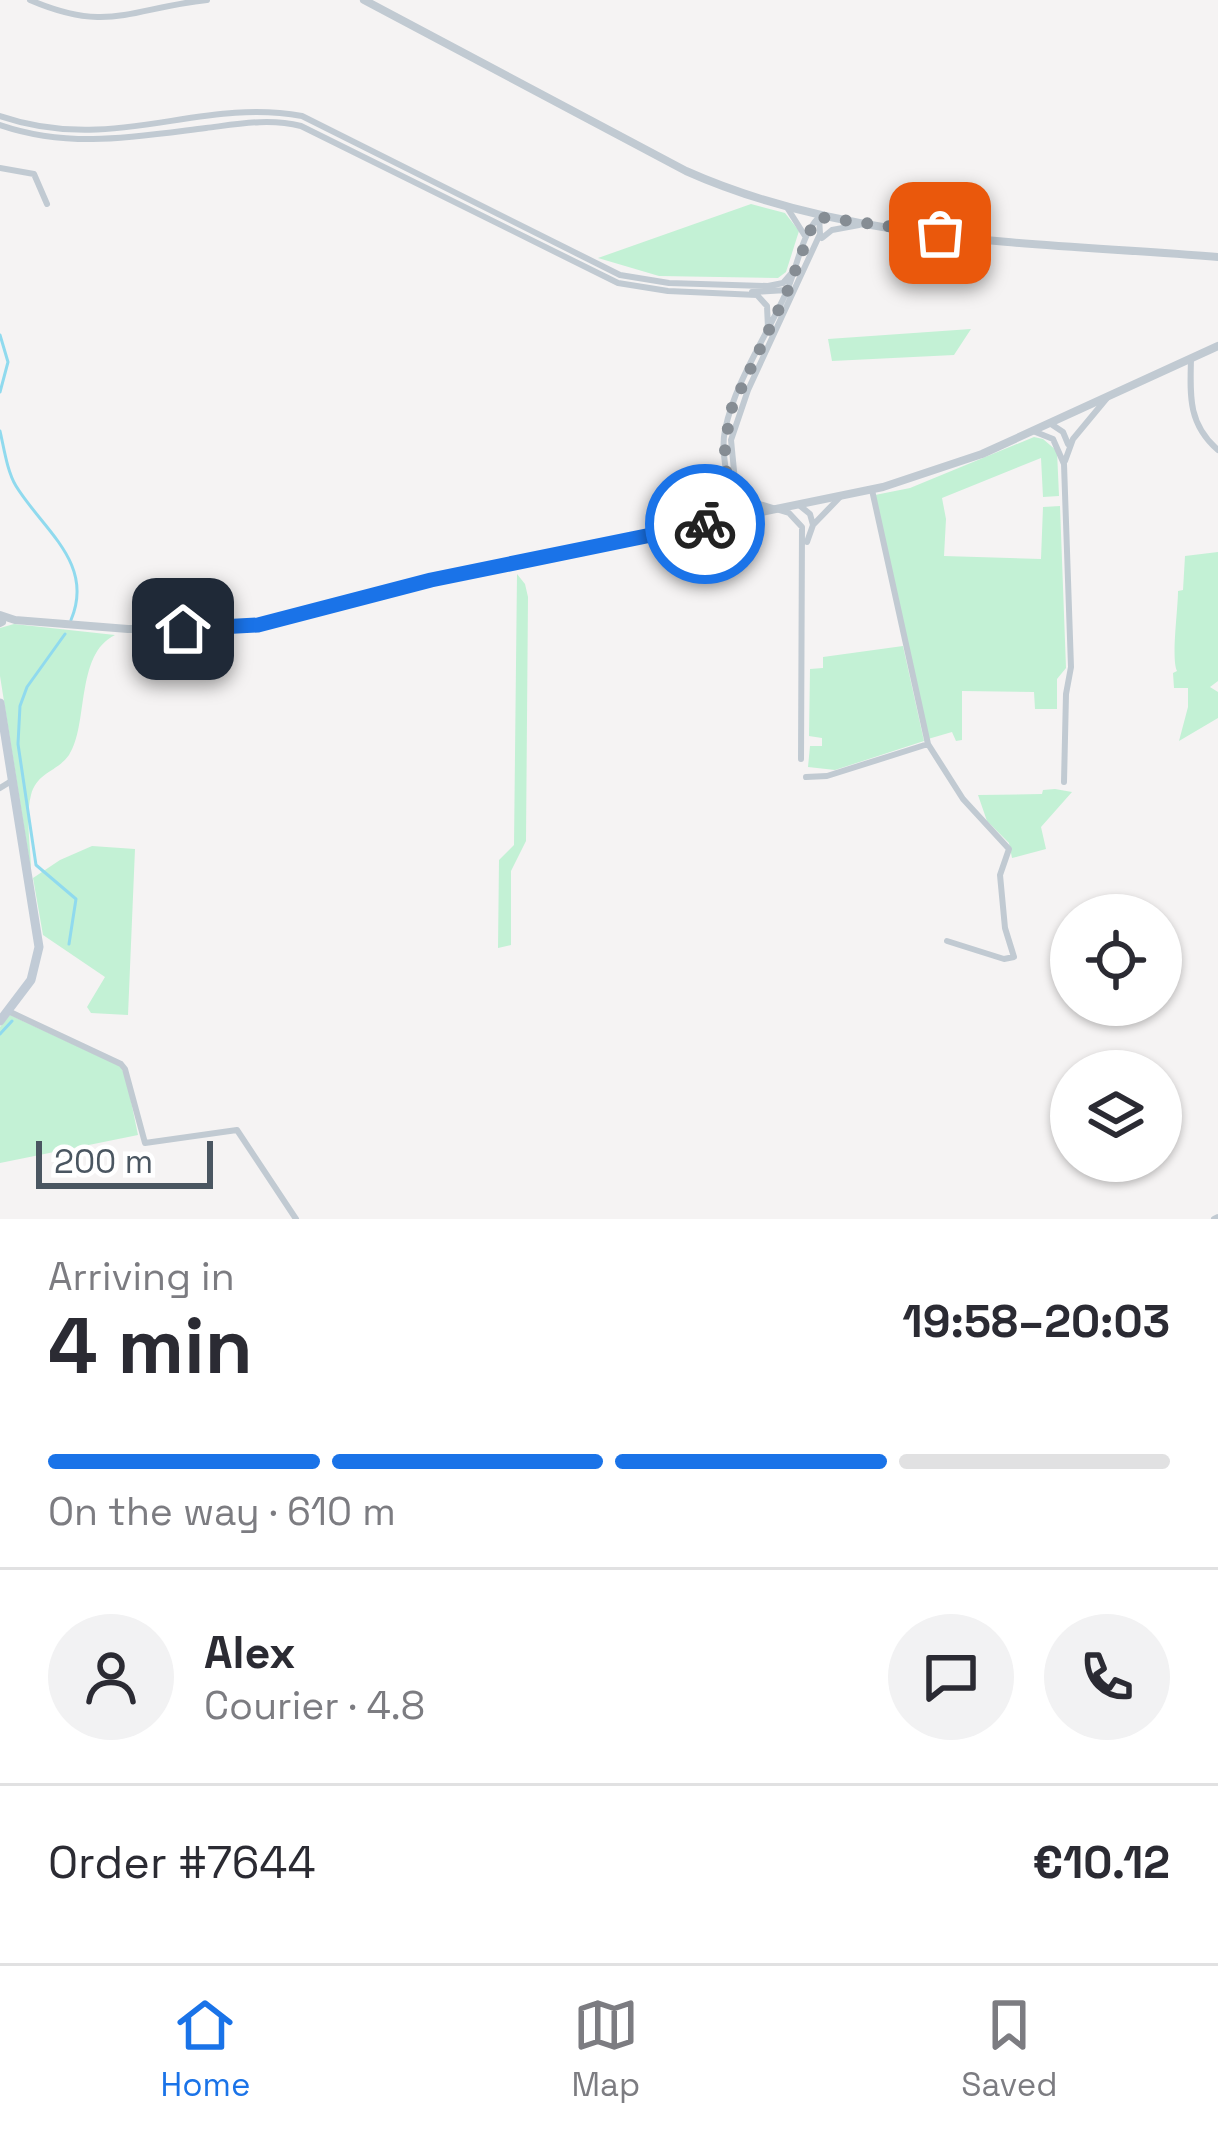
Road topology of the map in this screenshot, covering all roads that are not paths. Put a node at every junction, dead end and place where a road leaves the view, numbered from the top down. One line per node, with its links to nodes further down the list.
1 (30, 0): 2 (street)
2 (207, 0)
3 (364, 0): 8 (street)
4 (0, 116): 15 (street)
5 (0, 125): 17 (street)
6 (0, 168): 7 (street)
7 (47, 204)
8 (788, 209): 9 (street); 11 (street)
9 (819, 217): 10 (street); 11 (street); 12 (street)
10 (859, 225): 12 (street); 13 (street)
11 (806, 238): 14 (street)
12 (815, 244): 14 (street)
13 (1218, 257)
14 (798, 272): 15 (street); 16 (street); 18 (street)
15 (768, 286): 16 (street)
16 (788, 290): 17 (street); 18 (street); 19 (street)
17 (736, 293): 19 (street)
18 (784, 311): 30 (street)
19 (768, 328): 31 (street)
20 (1218, 344): 21 (street)
21 (1191, 358): 22 (street); 27 (street)
22 (1108, 398): 23 (street); 26 (street)
23 (1055, 424): 24 (street); 25 (street); 26 (street)
24 (1033, 431): 25 (street); 29 (street)
25 (1057, 444): 28 (street)
26 (1069, 447): 28 (street)
27 (1218, 450)
28 (1064, 464): 46 (street)
29 (872, 490): 32 (street); 42 (street)
30 (742, 492): 34 (street); 35 (street)
31 (730, 495): 35 (street); 36 (street)
32 (842, 496): 33 (street); 37 (street)
33 (802, 505): 34 (street); 37 (street); 38 (street)
34 (775, 509): 35 (street); 38 (street)
35 (740, 516): 36 (street)
36 (715, 522): 40 (street)
37 (813, 525): 39 (street)
38 (802, 527): 39 (street)
39 (805, 552): 43 (street)
40 (0, 620)
41 (0, 703): 45 (main road)
42 (928, 744): 44 (street); 48 (street)
43 (801, 759)
44 (806, 777)
45 (13, 780): 47 (street); 49 (main road)
46 (1064, 782)
47 (0, 788)
48 (947, 940)
49 (4, 1016): 50 (street)
50 (296, 1219)

